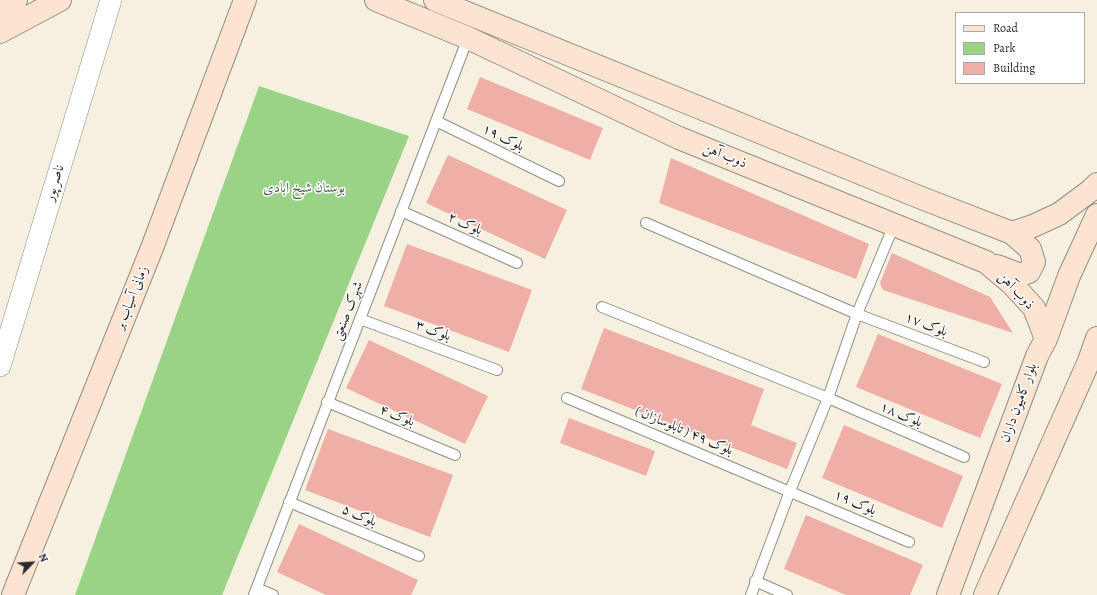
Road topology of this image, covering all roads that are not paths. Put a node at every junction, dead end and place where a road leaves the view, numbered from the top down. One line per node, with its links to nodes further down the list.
1 (16, 0): 7 (main road)
2 (60, 0): 8 (main road)
3 (111, 0): 27 (street, ناصر پور)
4 (245, 0): 40 (main road, زمانی آسیاب بر)
5 (376, 0): 9 (main road, ذوب آهن)
6 (435, 0): 17 (main road)
7 (0, 9)
8 (0, 32)
9 (468, 38): 10 (lane, شهرک صنعتی); 16 (main road, ذوب آهن)
10 (436, 121): 11 (lane, بلوک ۱۹); 13 (lane, شهرک صنعتی)
11 (559, 181)
12 (1097, 184): 17 (main road)
13 (401, 210): 19 (lane, بلوک ۲); 22 (lane, شهرک صنعتی)
14 (1097, 215): 24 (main road, بلوار کامیون داران)
15 (646, 223): 21 (lane, بلوک ۱۷)
16 (894, 225): 18 (main road, ذوب آهن); 21 (lane)
17 (1012, 233): 18 (main road)
18 (986, 262): 24 (main road, ذوب آهن)
19 (517, 263)
20 (602, 307): 30 (lane, بلوک ۱۸)
21 (857, 314): 26 (lane, بلوک ۱۷); 30 (lane)
22 (360, 319): 28 (lane, بلوک ۳); 31 (lane, شهرک صنعتی)
23 (1097, 338): 25 (main road)
24 (1046, 339): 44 (main road, بلوار کامیون داران)
25 (1093, 358): 45 (main road)
26 (984, 362)
27 (0, 366)
28 (497, 370)
29 (567, 398): 34 (lane, بلوک ۴۹ ( تابلوسازان ))
30 (828, 398): 33 (lane, بلوک ۱۸); 34 (lane)
31 (327, 402): 32 (lane, بلوک ۴); 35 (lane, شهرک صنعتی)
32 (455, 455)
33 (964, 456)
34 (790, 491): 36 (lane, بلوک ۱۹); 38 (lane)
35 (289, 502): 37 (lane, بلوک ۵); 39 (lane, شهرک صنعتی)
36 (909, 542)
37 (419, 556)
38 (755, 581): 42 (lane); 43 (lane)
39 (255, 592): 41 (lane)
40 (13, 595)
41 (273, 595)
42 (751, 595)
43 (787, 595)
44 (948, 595)
45 (985, 595)

